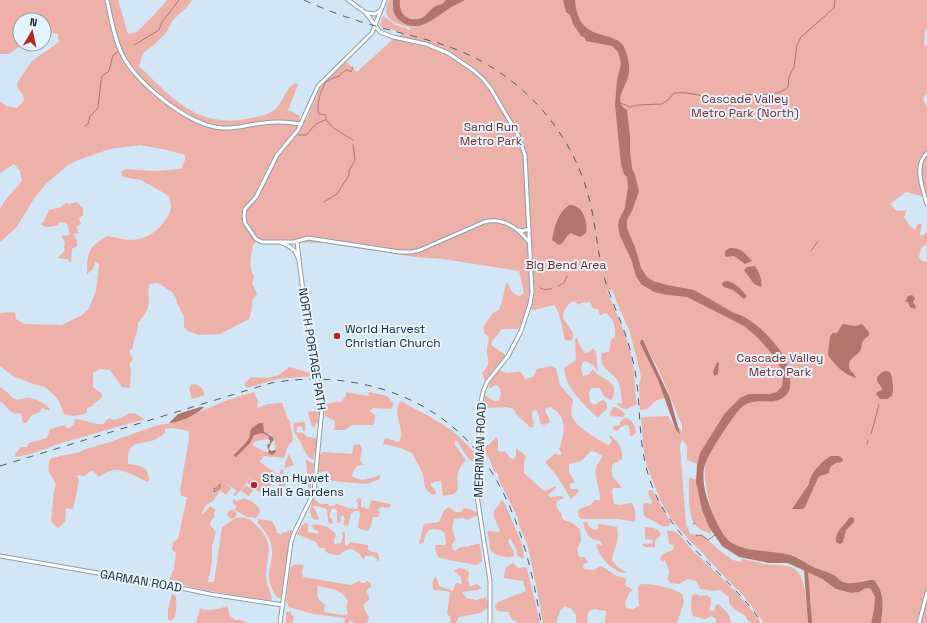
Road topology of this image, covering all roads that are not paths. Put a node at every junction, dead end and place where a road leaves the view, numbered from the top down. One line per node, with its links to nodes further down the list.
1 (107, 0): 9 (main road)
2 (348, 0): 5 (main road)
3 (385, 0): 4 (main road)
4 (382, 8): 5 (main road); 6 (main road)
5 (366, 13): 6 (main road)
6 (376, 25): 7 (main road); 8 (main road)
7 (372, 33): 8 (main road, MERRIMAN ROAD); 9 (main road)
8 (382, 33): 12 (main road, MERRIMAN ROAD)
9 (301, 124): 15 (main road)
10 (927, 153): 11 (main road)
11 (927, 204)
12 (529, 229): 13 (main road); 16 (main road, MERRIMAN ROAD)
13 (519, 230): 14 (main road); 16 (main road)
14 (297, 241): 15 (main road); 17 (main road, NORTH PORTAGE PATH)
15 (280, 242): 17 (main road)
16 (529, 242): 22 (main road, MERRIMAN ROAD)
17 (299, 260): 20 (main road, NORTH PORTAGE PATH)
18 (0, 556): 20 (main road, GARMAN ROAD)
19 (927, 593): 23 (main road)
20 (283, 605): 21 (main road, NORTH PORTAGE PATH)
21 (280, 623)
22 (490, 623)
23 (918, 623)

